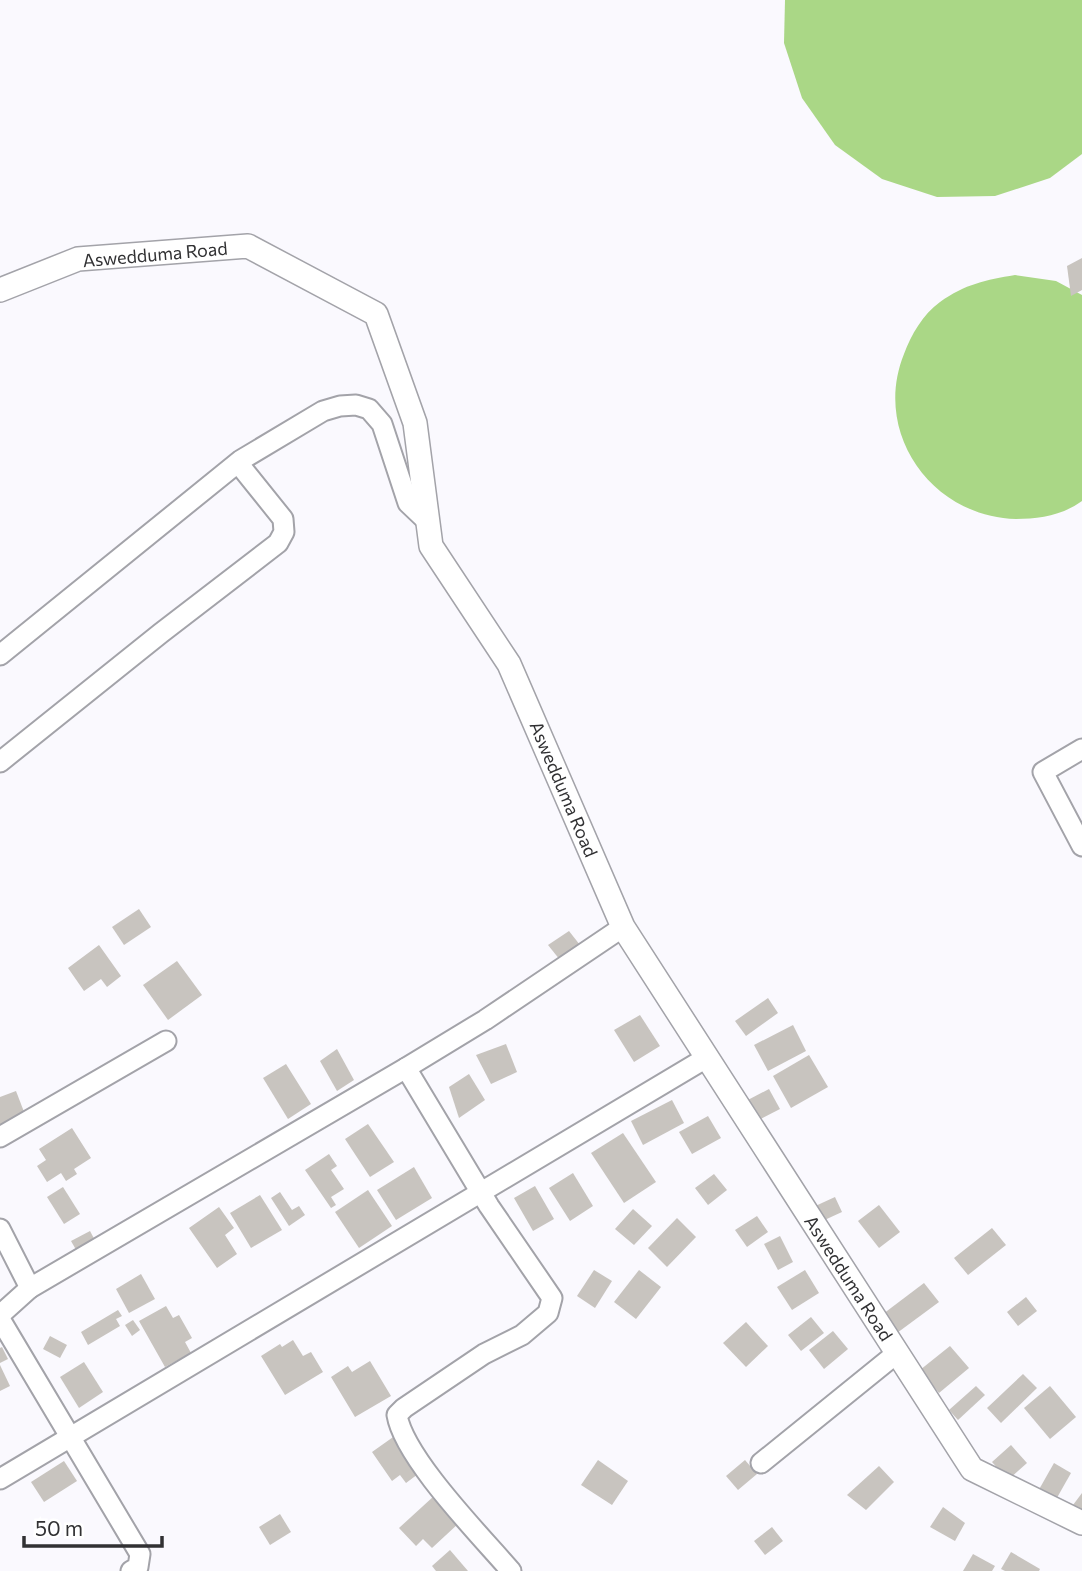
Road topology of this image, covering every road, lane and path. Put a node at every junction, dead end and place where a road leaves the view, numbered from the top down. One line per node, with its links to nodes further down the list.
1 (0, 290): 3 (street, Aswedduma Road)
2 (238, 463): 3 (street); 4 (street); 6 (street)
3 (428, 522): 8 (street, Aswedduma Road)
4 (0, 655)
5 (1082, 749): 7 (street)
6 (0, 762)
7 (1082, 846)
8 (624, 927): 11 (street); 17 (street, Aswedduma Road)
9 (166, 1041): 12 (street)
10 (701, 1061): 13 (street)
11 (406, 1068): 13 (street); 15 (street)
12 (0, 1137)
13 (480, 1191): 18 (street); 23 (street)
14 (0, 1229): 15 (street)
15 (30, 1288): 16 (street)
16 (0, 1317): 18 (street)
17 (897, 1353): 19 (street); 21 (street, Aswedduma Road)
18 (69, 1436): 20 (street); 22 (street)
19 (761, 1463)
20 (0, 1479)
21 (1082, 1522)
22 (131, 1571)
23 (512, 1571)

